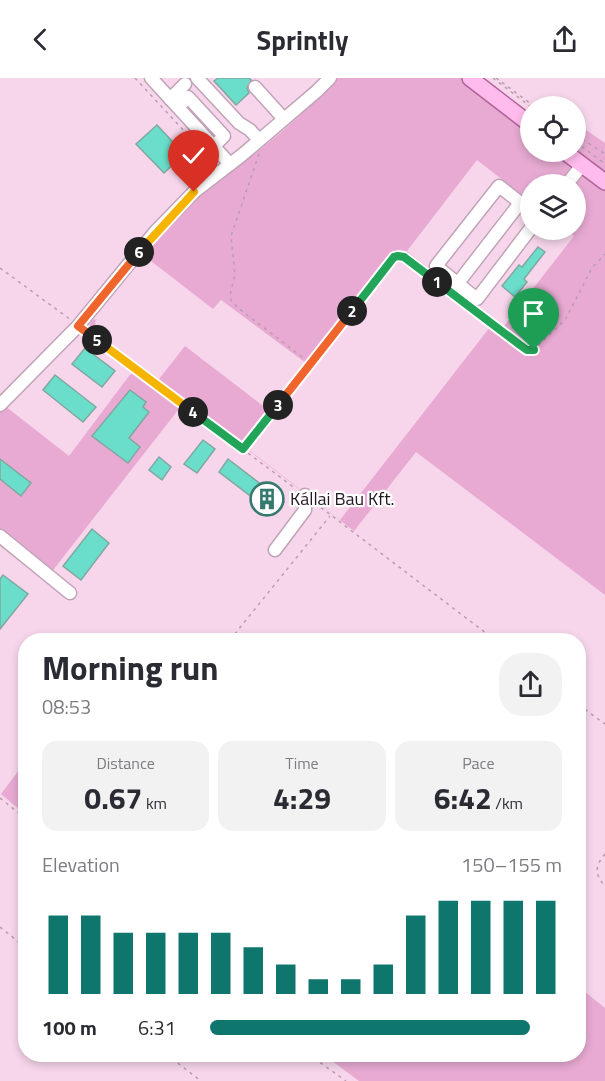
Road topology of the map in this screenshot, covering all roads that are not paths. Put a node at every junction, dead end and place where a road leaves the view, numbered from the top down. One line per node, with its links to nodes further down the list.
1 (197, 78): 10 (street)
2 (330, 78): 9 (street)
3 (470, 78): 8 (main road)
4 (153, 79): 7 (street)
5 (185, 84): 7 (street)
6 (255, 87): 9 (street)
7 (174, 103): 13 (street)
8 (520, 117)
9 (284, 119): 10 (street)
10 (259, 140): 13 (street)
11 (578, 162): 12 (main road)
12 (582, 165): 14 (street); 15 (main road)
13 (226, 167): 19 (street)
14 (575, 174)
15 (605, 182)
16 (520, 203): 18 (street); 18 (street)
17 (522, 240): 18 (street)
18 (458, 283)
19 (0, 405)
20 (305, 495): 22 (street)
21 (0, 536): 23 (street)
22 (275, 550)
23 (70, 593)

